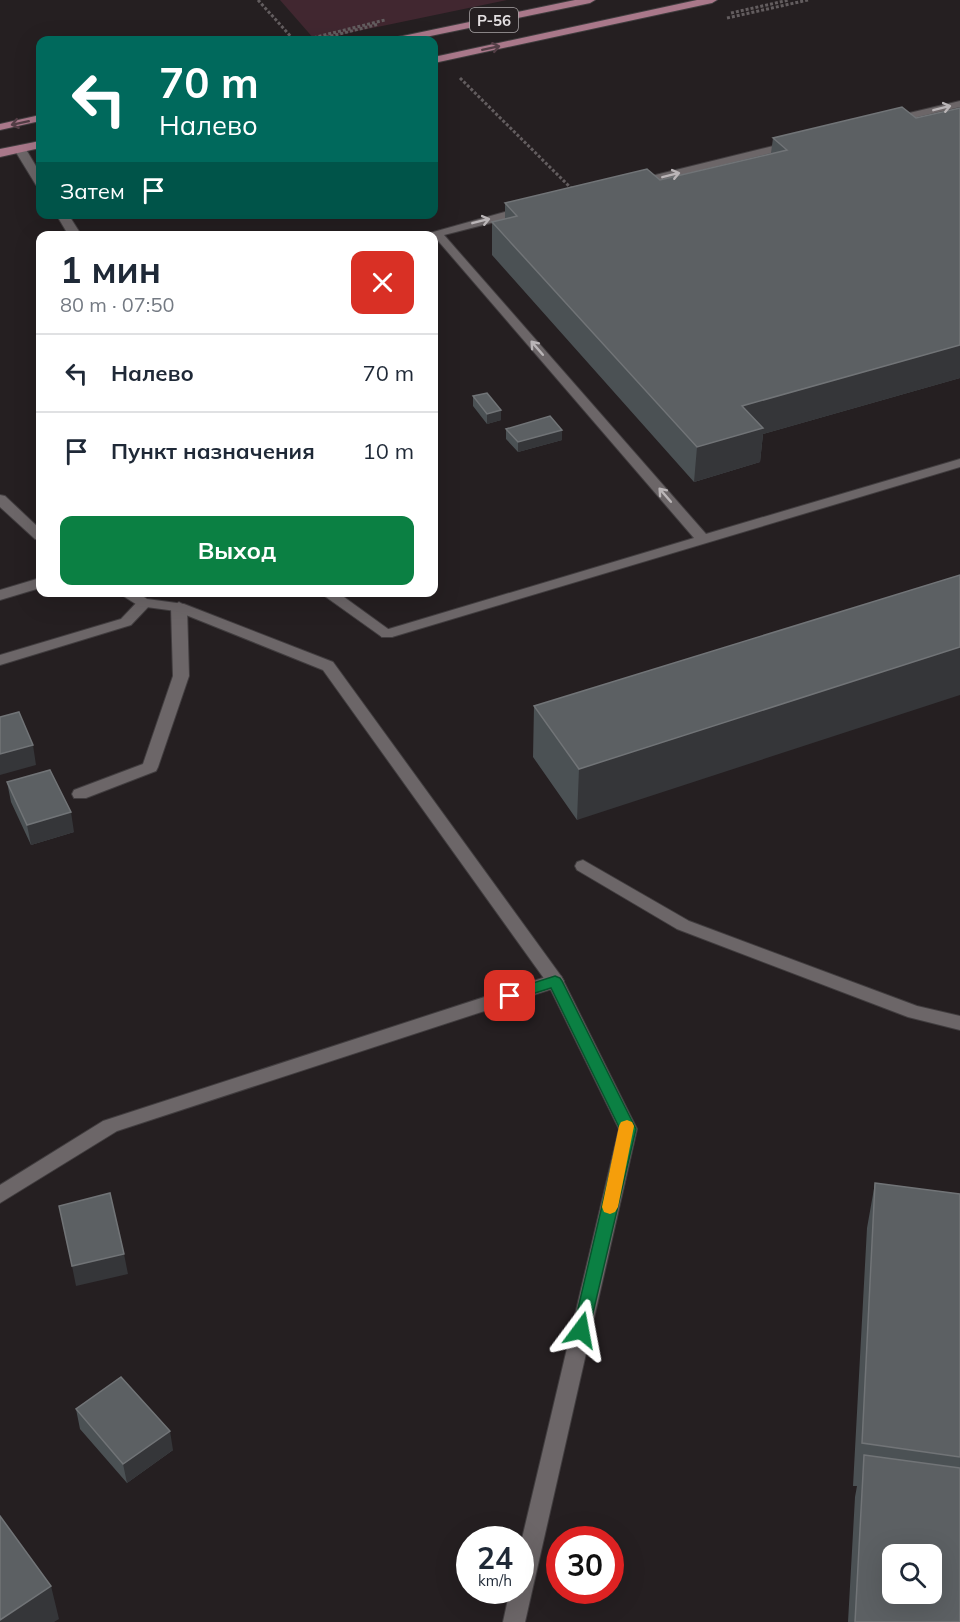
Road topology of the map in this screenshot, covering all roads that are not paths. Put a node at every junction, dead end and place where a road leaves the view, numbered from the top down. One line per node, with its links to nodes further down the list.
1 (590, 0): 3 (main road, Р-56)
2 (712, 0): 4 (main road, one-way to 2)
3 (417, 36)
4 (438, 59)
5 (960, 104): 7 (street, one-way to 5)
6 (36, 119): 8 (main road, one-way to 8)
7 (875, 124)
8 (0, 127)
9 (808, 141): 14 (street, one-way to 9)
10 (36, 146): 11 (main road)
11 (20, 149): 12 (main road); 13 (street)
12 (0, 153)
13 (36, 175)
14 (580, 197)
15 (536, 208): 16 (street, one-way to 15)
16 (438, 232)
17 (438, 242): 21 (street, one-way to 17)
18 (960, 463): 21 (street)
19 (0, 498): 20 (street)
20 (36, 532)
21 (703, 539): 25 (street)
22 (36, 585): 23 (street)
23 (0, 595)
24 (133, 597): 26 (street)
25 (333, 597)
26 (144, 603): 27 (street); 28 (street)
27 (179, 607): 29 (street); 31 (street)
28 (0, 660)
29 (80, 794)
30 (583, 866): 32 (street)
31 (555, 981): 33 (street); 34 (street)
32 (960, 1023)
33 (0, 1195)
34 (514, 1622)

